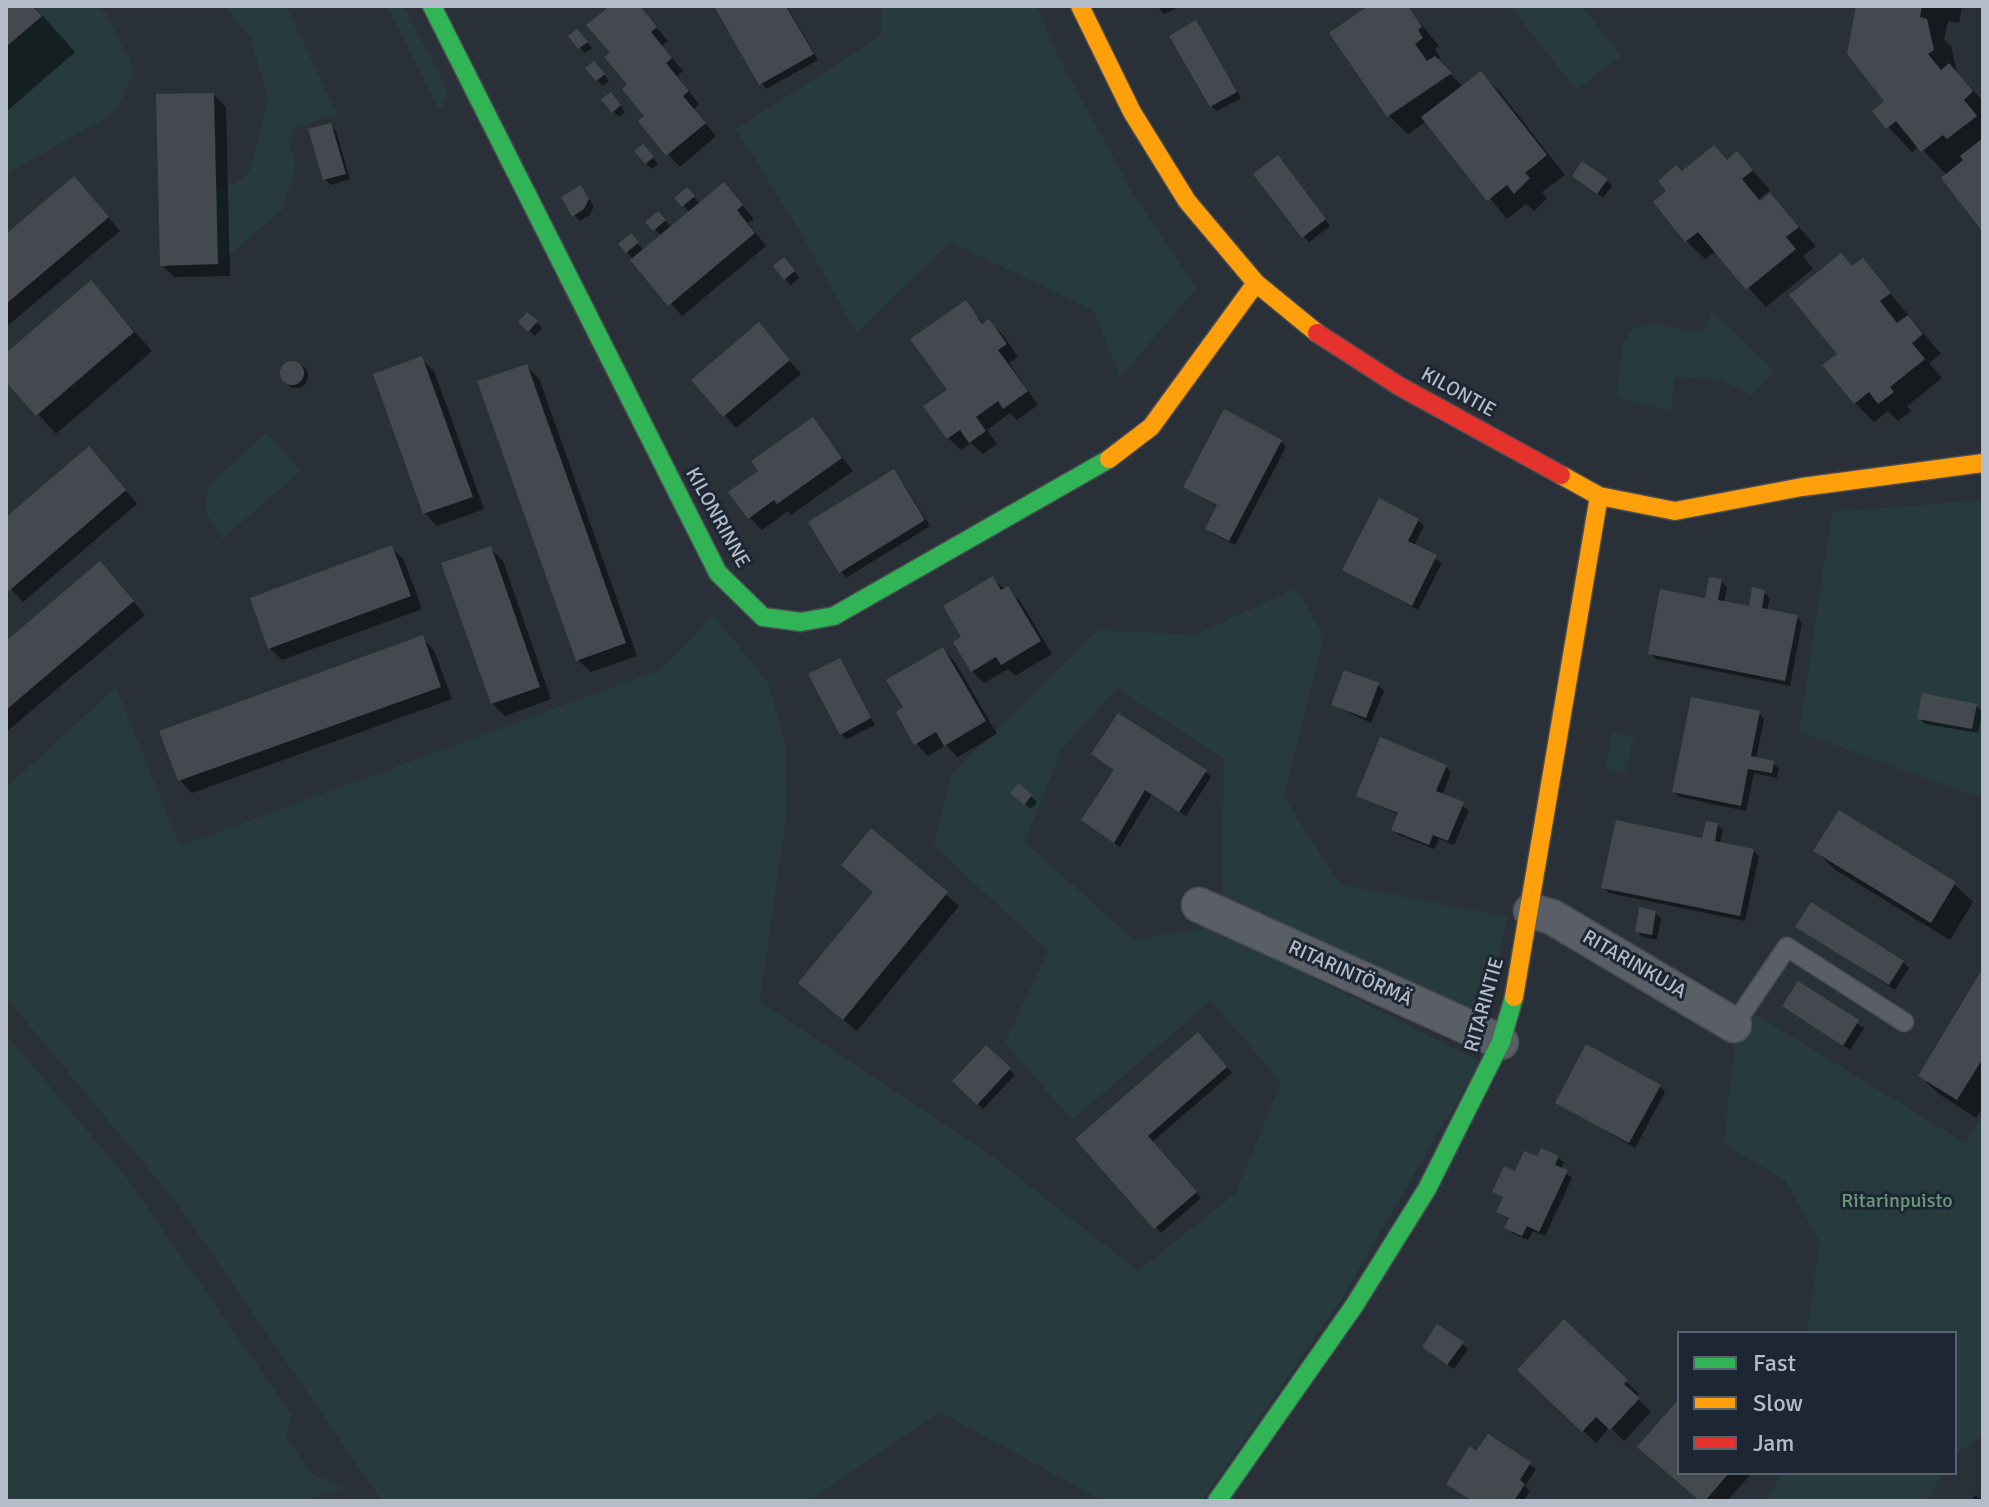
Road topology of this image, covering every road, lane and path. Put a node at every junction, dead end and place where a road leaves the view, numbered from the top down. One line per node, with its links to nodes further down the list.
1 (432, 6): 3 (street, KILONRINNE)
2 (1080, 6): 3 (street, KILONTIE)
3 (1256, 283): 5 (street, KILONTIE)
4 (1983, 463): 5 (street, KILONTIE)
5 (1599, 496): 7 (street, RITARINTIE)
6 (1199, 905): 10 (street, RITARINTÖRMÄ)
7 (1531, 911): 9 (street, RITARINKUJA); 10 (street, RITARINTIE)
8 (1904, 1022): 9 (lane)
9 (1734, 1025)
10 (1501, 1042): 11 (street, RITARINTIE)
11 (1217, 1501)

